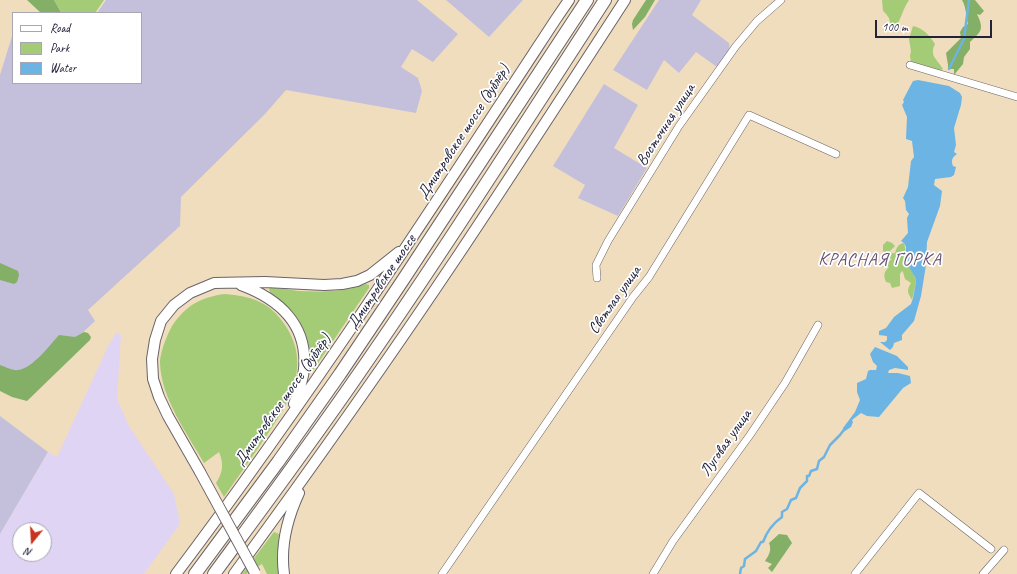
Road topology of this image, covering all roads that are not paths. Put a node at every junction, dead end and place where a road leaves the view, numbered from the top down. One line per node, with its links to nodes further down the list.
1 (570, 0): 9 (main road, Дмитровское шоссе (дублёр))
2 (587, 0): 19 (highway, Дмитровское шоссе)
3 (605, 0): 20 (highway, Дмитровское шоссе)
4 (625, 0): 14 (main road)
5 (781, 0): 10 (street, Восточная улица)
6 (910, 64): 7 (street)
7 (1017, 97)
8 (836, 154): 23 (street, Светлая улица)
9 (407, 246): 11 (main road); 13 (main road, Дмитровское шоссе (дублёр))
10 (597, 278)
11 (234, 282): 13 (main road); 17 (main road, bridge)
12 (818, 325): 24 (street, Луговая улица)
13 (288, 419): 18 (main road, Дмитровское шоссе (дублёр))
14 (315, 464): 21 (main road); 22 (main road)
15 (991, 549): 25 (street)
16 (1004, 550): 26 (street)
17 (256, 573)
18 (176, 574)
19 (195, 574)
20 (214, 574)
21 (234, 574)
22 (284, 574)
23 (442, 574)
24 (653, 574)
25 (855, 574)
26 (983, 574)

